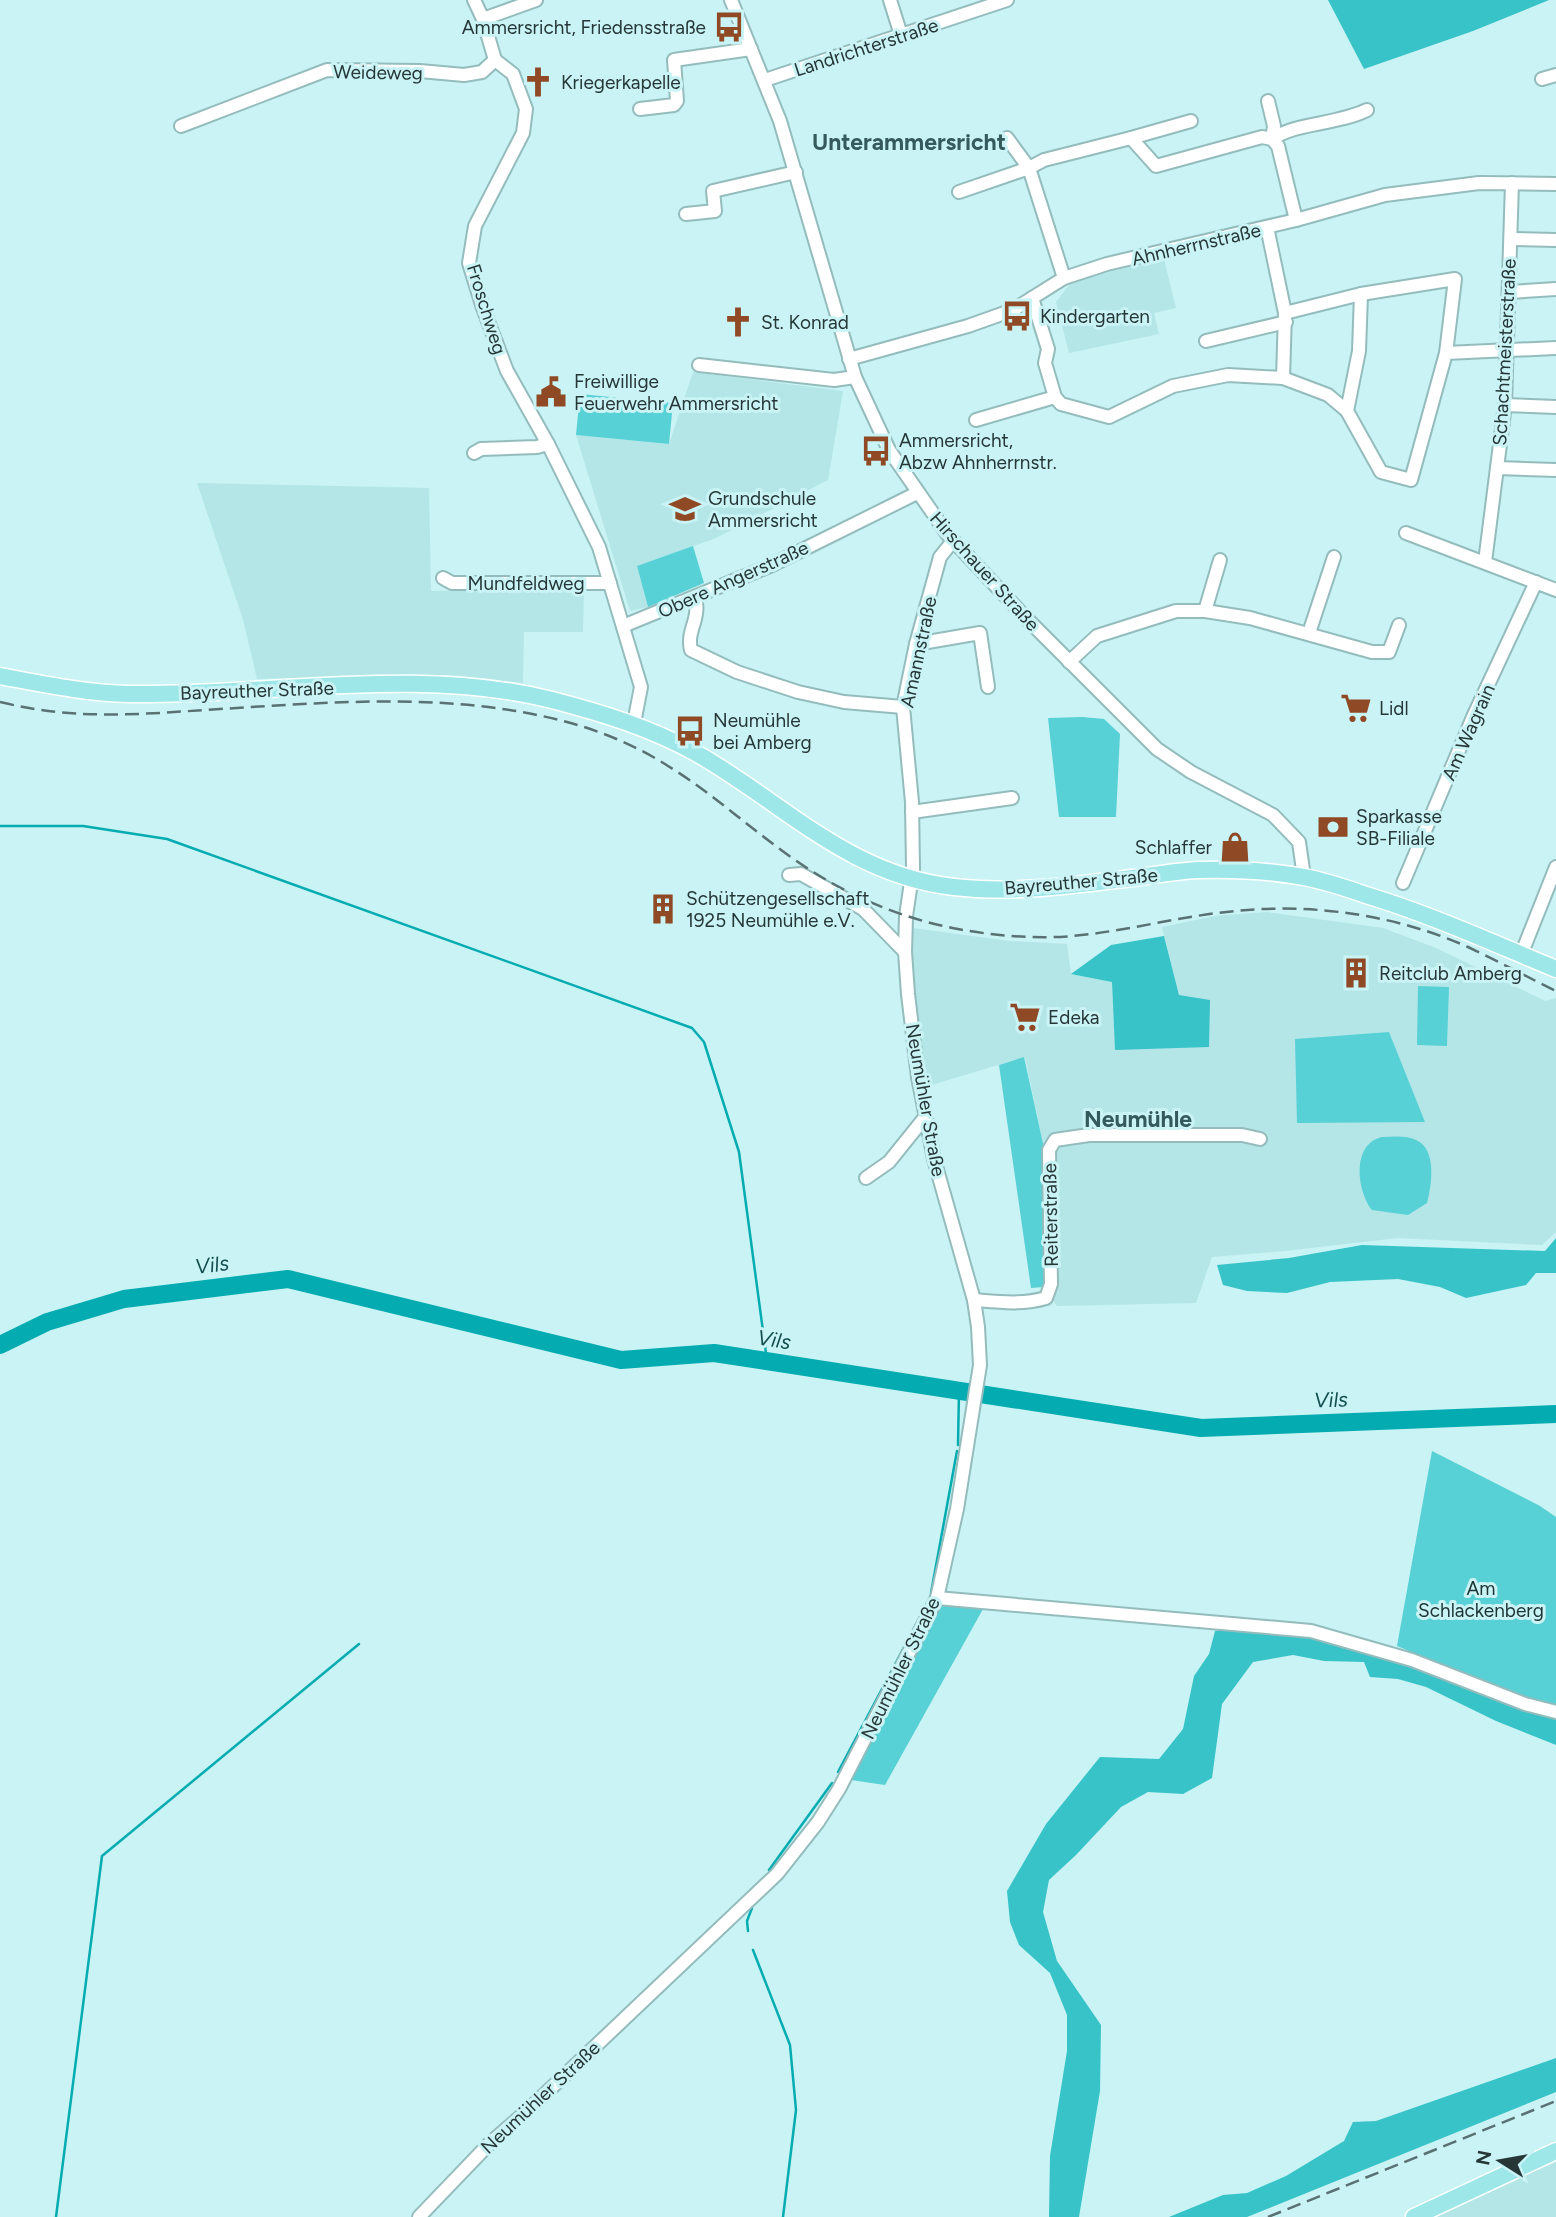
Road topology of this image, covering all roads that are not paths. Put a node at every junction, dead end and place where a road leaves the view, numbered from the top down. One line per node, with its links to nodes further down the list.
1 (474, 0): 6 (street)
2 (536, 0): 6 (street)
3 (731, 0): 8 (street, Hirschauer Straße)
4 (890, 0): 7 (street)
5 (1007, 0): 7 (street, Landrichterstraße)
6 (483, 19): 9 (street)
7 (901, 36): 12 (street, Landrichterstraße)
8 (751, 49): 12 (street, Hirschauer Straße); 14 (street)
9 (495, 60): 17 (street, Weideweg); 50 (street, Froschweg)
10 (1556, 75): 11 (street)
11 (1542, 79)
12 (765, 80): 22 (street, Hirschauer Straße)
13 (1268, 101): 20 (street)
14 (640, 109)
15 (1367, 110): 20 (street)
16 (1191, 121): 19 (street)
17 (181, 126)
18 (1007, 138): 21 (street)
19 (1131, 138): 20 (street); 21 (street)
20 (1272, 139): 27 (street)
21 (1029, 168): 25 (street); 31 (street)
22 (796, 172): 26 (street); 41 (street, Hirschauer Straße)
23 (1512, 183): 24 (street, Ahnherrnstraße); 27 (street, Ahnherrnstraße); 29 (street, Schachtmeisterstraße)
24 (1556, 184)
25 (959, 192)
26 (686, 214)
27 (1296, 220): 28 (street, Ahnherrnstraße)
28 (1266, 227): 31 (street, Ahnherrnstraße); 36 (street)
29 (1511, 239): 30 (street); 33 (street, Schachtmeisterstraße)
30 (1556, 240)
31 (1065, 278): 35 (street, Ahnherrnstraße)
32 (1556, 289): 33 (street)
33 (1509, 292): 39 (street, Schachtmeisterstraße)
34 (1361, 294): 36 (street); 40 (street); 48 (street)
35 (1032, 298): 41 (street, Ahnherrnstraße); 45 (street)
36 (1285, 318): 37 (street); 44 (street)
37 (1206, 341)
38 (1556, 348): 39 (street)
39 (1508, 349): 40 (street); 46 (street, Schachtmeisterstraße)
40 (1447, 353): 48 (street)
41 (849, 359): 43 (street, Hirschauer Straße)
42 (699, 365): 43 (street)
43 (855, 377): 54 (street, Hirschauer Straße)
44 (1283, 378): 45 (street); 48 (street)
45 (1055, 397): 49 (street)
46 (1505, 405): 47 (street); 52 (street, Schachtmeisterstraße)
47 (1556, 407)
48 (1347, 411)
49 (976, 420)
50 (548, 444): 51 (street); 62 (street, Froschweg)
51 (474, 453)
52 (1497, 468): 53 (street); 59 (street, Schachtmeisterstraße)
53 (1556, 470)
54 (917, 493): 56 (street, Hirschauer Straße); 64 (street, Obere Angerstraße)
55 (1406, 533): 59 (street)
56 (953, 541): 69 (street, Amannstraße); 70 (street, Hirschauer Straße)
57 (1334, 557): 68 (street)
58 (1220, 559): 65 (street)
59 (1485, 562): 61 (street)
60 (443, 579): 62 (street, Mundfeldweg)
61 (1536, 582): 63 (street); 81 (street, Am Wagrain)
62 (610, 583): 67 (street, Froschweg)
63 (1556, 590)
64 (695, 597): 67 (street, Obere Angerstraße); 73 (street)
65 (1205, 611): 68 (street); 70 (street)
66 (1399, 625): 68 (street)
67 (623, 626): 74 (street, Froschweg)
68 (1309, 633)
69 (916, 644): 72 (street); 73 (street, Amannstraße)
70 (1069, 662): 79 (street, Hirschauer Straße)
71 (0, 676): 74 (main road, Bayreuther Straße)
72 (988, 687)
73 (903, 706): 76 (street, Amannstraße)
74 (634, 723): 80 (main road, Bayreuther Straße)
75 (1012, 798): 76 (street)
76 (912, 812): 80 (street, Amannstraße)
77 (1556, 867): 83 (street)
78 (789, 875): 82 (street)
79 (1304, 877): 80 (main road, Bayreuther Straße); 83 (main road, Bayreuther Straße)
80 (913, 879): 82 (street, Neumühler Straße)
81 (1403, 883)
82 (905, 952): 85 (street, Neumühler Straße)
83 (1521, 955): 84 (main road, Bayreuther Straße)
84 (1556, 969)
85 (926, 1116): 87 (street); 88 (street, Neumühler Straße)
86 (1260, 1139): 88 (street, Reiterstraße)
87 (866, 1178)
88 (974, 1300): 89 (street, Neumühler Straße)
89 (937, 1598): 90 (street); 92 (street, Neumühler Straße)
90 (1556, 1712)
91 (1556, 2151): 93 (main road)
92 (419, 2217)
93 (1414, 2217)

